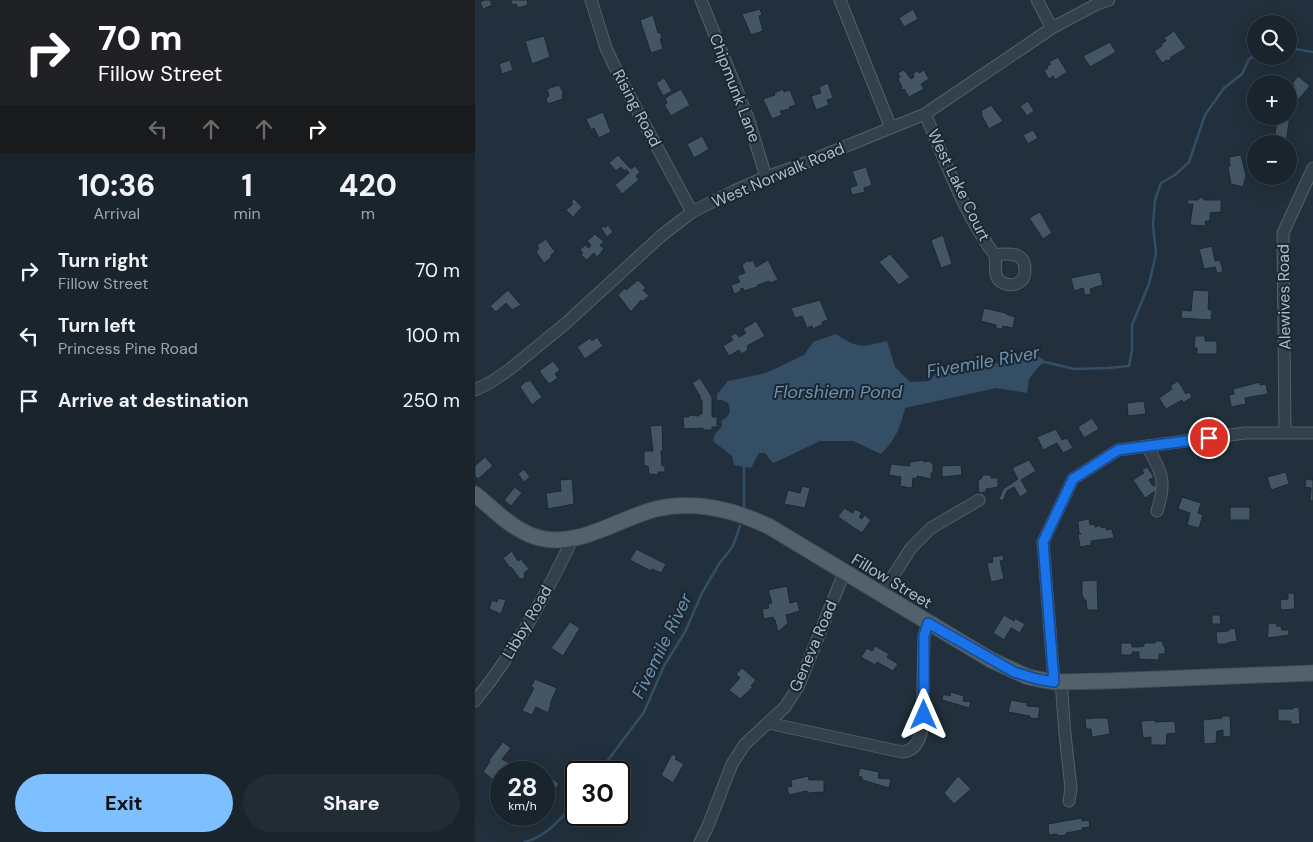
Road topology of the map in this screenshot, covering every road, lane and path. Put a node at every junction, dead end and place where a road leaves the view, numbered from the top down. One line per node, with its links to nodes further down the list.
1 (591, 0): 11 (street, Rising Road)
2 (701, 0): 10 (street, Chipmunk Lane)
3 (840, 0): 8 (street)
4 (1037, 0): 6 (street)
5 (1109, 0): 6 (street, West Norwalk Road)
6 (1053, 28): 7 (street, West Norwalk Road)
7 (925, 114): 8 (street, West Norwalk Road); 12 (street, West Lake Court)
8 (891, 128): 10 (street, West Norwalk Road)
9 (1313, 168): 14 (street, Alewives Road)
10 (766, 177): 11 (street, West Norwalk Road)
11 (692, 212): 13 (street, West Norwalk Road)
12 (995, 255)
13 (475, 390)
14 (1285, 432): 15 (street); 16 (street)
15 (1313, 433)
16 (1147, 446): 19 (street); 25 (street)
17 (475, 494): 20 (main road, Fillow Street)
18 (979, 500): 22 (street)
19 (1157, 511)
20 (572, 540): 21 (main road, Fillow Street); 26 (street, Libby Road)
21 (844, 573): 22 (main road, Fillow Street); 27 (street, Geneva Road)
22 (881, 595): 23 (main road, Fillow Street)
23 (928, 623): 25 (main road, Fillow Street); 27 (street)
24 (1313, 674): 25 (main road, Fillow Street)
25 (1058, 682): 28 (street)
26 (475, 701)
27 (768, 723): 29 (street, Geneva Road)
28 (1069, 801)
29 (700, 842)

